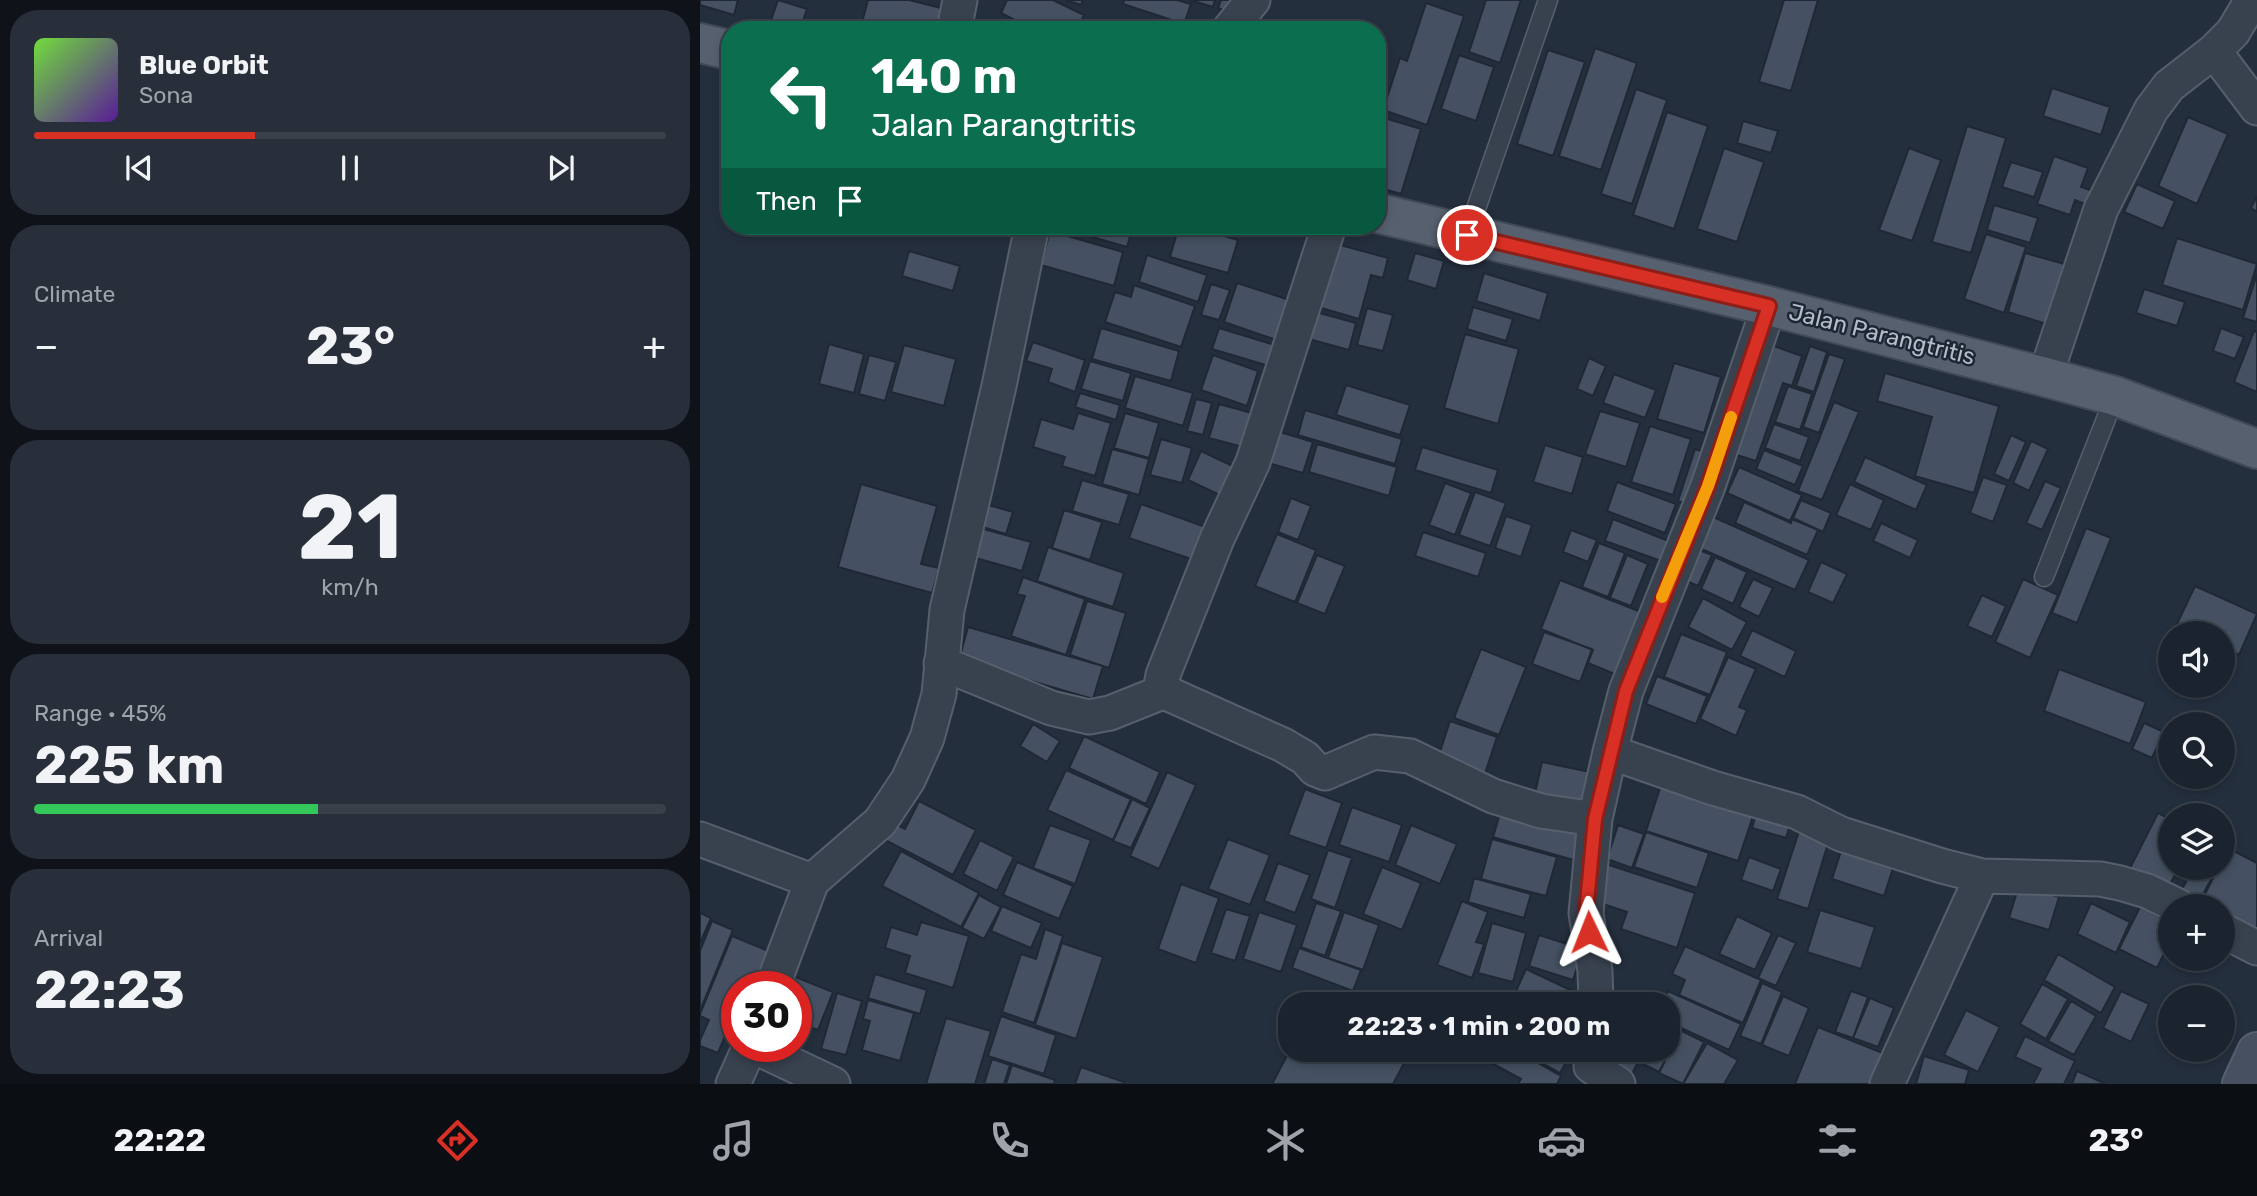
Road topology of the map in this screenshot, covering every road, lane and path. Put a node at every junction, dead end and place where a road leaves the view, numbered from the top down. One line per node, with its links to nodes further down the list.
1 (960, 0): 5 (street)
2 (1253, 0): 6 (street)
3 (1548, 0): 14 (lane)
4 (2252, 0): 9 (street)
5 (956, 21)
6 (1236, 21)
7 (700, 43): 8 (main road)
8 (721, 48)
9 (2214, 51): 10 (street); 16 (street)
10 (2257, 108)
11 (1386, 215): 14 (main road, Jalan Parangtritis)
12 (1030, 235): 20 (street)
13 (1326, 235): 21 (street)
14 (1467, 235): 15 (main road, Jalan Parangtritis)
15 (1769, 306): 16 (main road, Jalan Parangtritis); 22 (street)
16 (2045, 377): 17 (main road, Jalan Parangtritis)
17 (2115, 396): 18 (main road, Jalan Parangtritis); 19 (lane)
18 (2257, 449)
19 (2044, 576)
20 (942, 663): 21 (street); 26 (street)
21 (1165, 691): 23 (street)
22 (1610, 751): 23 (street); 25 (street)
23 (1595, 819): 31 (street)
24 (700, 839): 26 (street)
25 (1982, 876): 27 (street); 39 (street)
26 (811, 881): 30 (street)
27 (2158, 896)
28 (2235, 937): 29 (street)
29 (2257, 948)
30 (778, 971)
31 (1596, 992)
32 (2257, 1052): 40 (main road)
33 (743, 1062): 36 (street)
34 (785, 1062): 37 (street)
35 (1592, 1062): 38 (street)
36 (733, 1084)
37 (832, 1084)
38 (1618, 1084)
39 (1887, 1084)
40 (2242, 1084)

